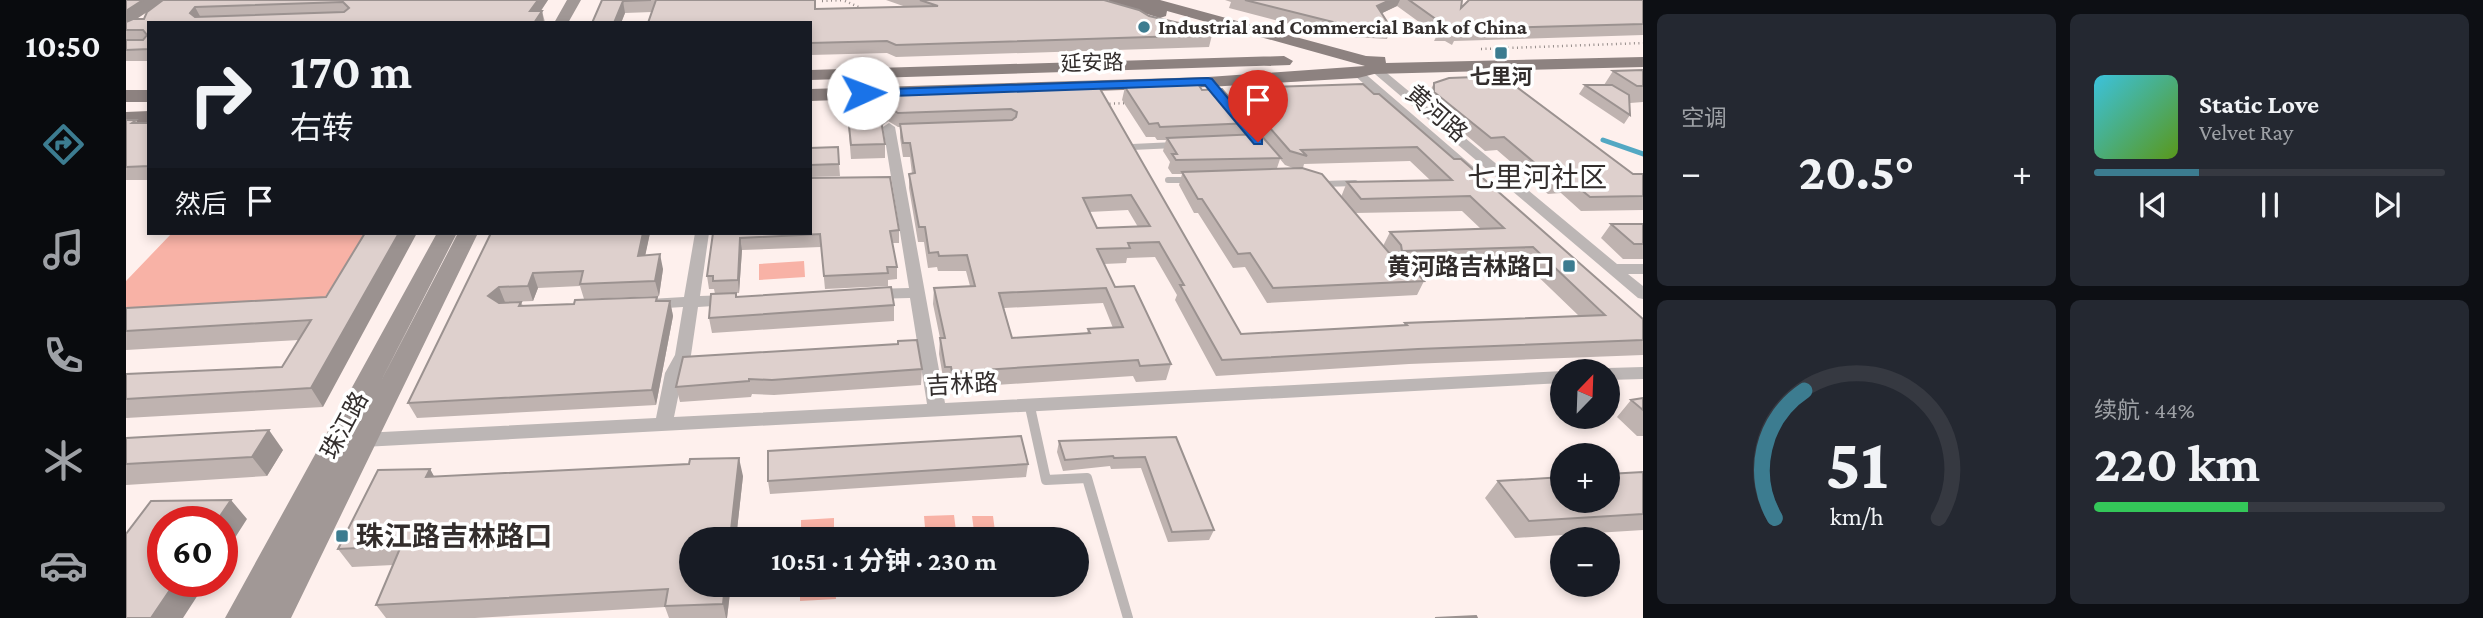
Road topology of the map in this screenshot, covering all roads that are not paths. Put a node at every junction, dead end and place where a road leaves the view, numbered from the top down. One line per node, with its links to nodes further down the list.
1 (574, 0): 5 (main road)
2 (587, 0): 6 (main road)
3 (1116, 0): 7 (main road)
4 (1143, 0): 12 (main road)
5 (562, 21)
6 (576, 21)
7 (1222, 30): 9 (main road); 10 (main road)
8 (1643, 52): 12 (main road)
9 (1231, 61): 10 (main road, 延安路); 13 (main road, 延安路)
10 (1342, 61): 12 (main road)
11 (1643, 62): 12 (main road)
12 (1366, 68): 14 (main road, 延安路); 25 (street, 黄河路); 32 (street, 黄河路)
13 (812, 75)
14 (812, 95)
15 (126, 96): 16 (main road)
16 (147, 96)
17 (147, 117): 18 (main road)
18 (126, 118)
19 (894, 131): 34 (street)
20 (1182, 145): 21 (lane)
21 (1132, 147)
22 (1168, 180): 23 (lane)
23 (1194, 180)
24 (1311, 180): 27 (lane)
25 (1481, 181)
26 (1362, 183): 27 (lane)
27 (1323, 184): 28 (lane)
28 (1333, 195)
29 (446, 235): 47 (main road, 珠江路)
30 (467, 235): 46 (main road, 珠江路)
31 (702, 235): 38 (street)
32 (1614, 269): 33 (street); 35 (street, 黄河路)
33 (1643, 269)
34 (917, 293): 36 (street); 44 (street)
35 (1643, 294)
36 (850, 295)
37 (744, 300): 38 (street)
38 (691, 302): 39 (street); 45 (street)
39 (638, 304)
40 (1643, 373): 41 (street)
41 (1620, 374)
42 (1550, 378): 43 (street, 吉林路)
43 (1029, 405): 44 (street, 吉林路); 49 (lane)
44 (937, 410): 45 (street, 吉林路)
45 (664, 424): 46 (street, 吉林路)
46 (363, 440): 48 (main road, 珠江路)
47 (241, 618)
48 (274, 618)
49 (1128, 618)

